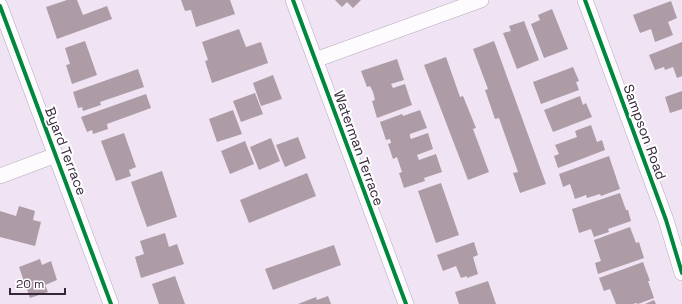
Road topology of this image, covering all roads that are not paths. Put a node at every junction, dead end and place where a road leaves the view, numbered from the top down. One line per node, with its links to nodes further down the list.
1 (293, 0): 5 (street, Waterman Terrace)
2 (481, 0): 5 (street)
3 (584, 0): 8 (street, Sampson Road)
4 (0, 6): 6 (street, Byard Terrace)
5 (315, 60): 10 (street, Waterman Terrace)
6 (56, 155): 7 (street); 9 (street, Byard Terrace)
7 (0, 176)
8 (682, 273)
9 (111, 304)
10 (406, 304)

